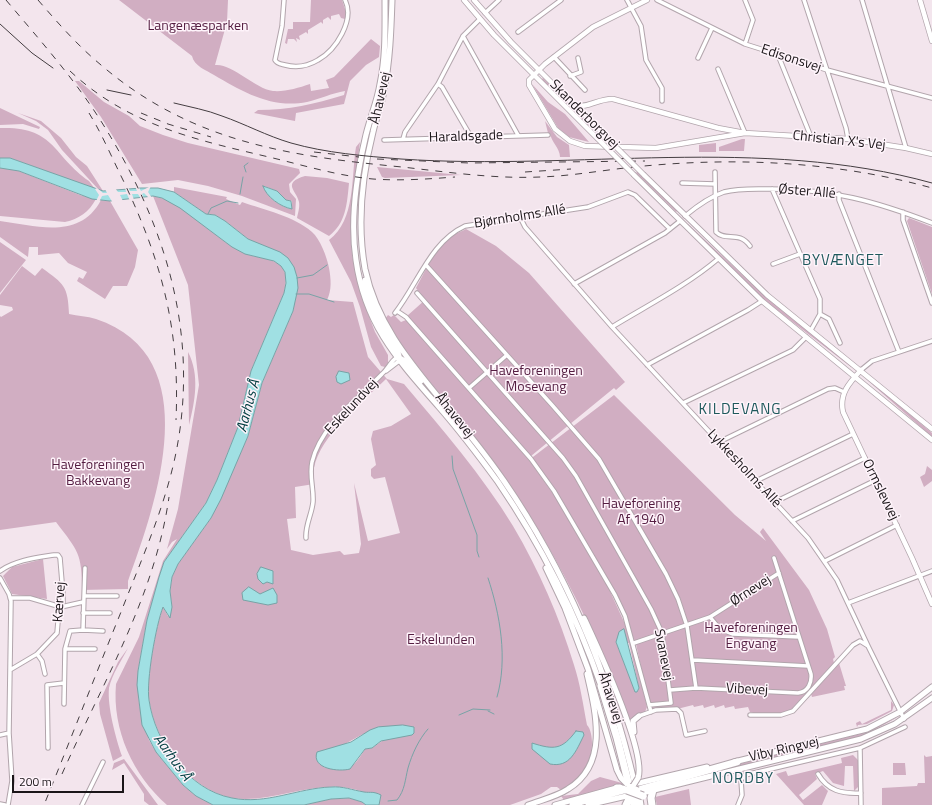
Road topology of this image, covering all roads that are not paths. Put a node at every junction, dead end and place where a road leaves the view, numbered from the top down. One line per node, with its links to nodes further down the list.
1 (284, 0): 2 (street)
2 (345, 0)
3 (385, 0): 78 (main road, Åhavevej)
4 (392, 0): 78 (main road, Åhavevej)
5 (464, 0): 18 (street, Skanderborgvej)
6 (474, 0): 17 (street, Skanderborgvej)
7 (499, 0): 17 (street)
8 (561, 0): 20 (street)
9 (627, 0): 16 (street)
10 (647, 0): 16 (street)
11 (657, 0): 19 (street, Edisonsvej)
12 (745, 0): 23 (street)
13 (804, 0): 30 (street)
14 (862, 0): 34 (street)
15 (920, 0): 22 (street)
16 (631, 8): 25 (street); 37 (street)
17 (485, 13): 18 (street); 29 (street, Skanderborgvej)
18 (480, 19): 21 (street); 31 (street, Skanderborgvej)
19 (712, 28): 23 (street, Edisonsvej); 27 (street)
20 (518, 32)
21 (463, 36): 33 (street); 40 (street)
22 (932, 41)
23 (745, 44): 24 (street, Edisonsvej)
24 (778, 55): 30 (street, Edisonsvej); 42 (street)
25 (554, 57): 29 (street); 32 (street)
26 (578, 58): 32 (street)
27 (698, 58)
28 (718, 69): 39 (street)
29 (539, 70): 31 (street); 38 (street, Skanderborgvej)
30 (827, 70): 34 (street, Edisonsvej); 45 (street)
31 (534, 76): 39 (street, Christian X's Vej); 58 (street, Skanderborgvej, bridge)
32 (570, 76): 35 (street)
33 (438, 84): 43 (street); 44 (street)
34 (889, 87): 36 (street, Edisonsvej); 47 (street)
35 (585, 90)
36 (932, 98)
37 (662, 101)
38 (575, 106): 39 (street, Christian X's Vej); 56 (street, Skanderborgvej, bridge)
39 (746, 133): 42 (street, Christian X's Vej)
40 (518, 135): 41 (street, Haraldsgade); 43 (street, Haraldsgade)
41 (548, 135)
42 (811, 136): 45 (street, Christian X's Vej)
43 (471, 137): 44 (street, Haraldsgade)
44 (403, 138): 46 (street, Haraldsgade)
45 (848, 139): 47 (street, Christian X's Vej)
46 (384, 140)
47 (906, 148): 48 (street, Christian X's Vej)
48 (932, 154)
49 (714, 172): 51 (street)
50 (682, 183): 51 (street)
51 (715, 184): 54 (street)
52 (772, 189): 53 (street, Øster Allé); 54 (street, Øster Allé); 62 (street)
53 (839, 194): 55 (street, Øster Allé); 76 (street)
54 (715, 196): 56 (street, Øster Allé); 61 (street)
55 (902, 212): 59 (street, Øster Allé); 69 (street)
56 (686, 216): 58 (street); 72 (street, Skanderborgvej)
57 (520, 217): 60 (street, Bjørnholms Allé); 65 (street, Bjørnholms Allé); 66 (street, Lykkesholms Allé)
58 (680, 221): 60 (street); 63 (street, Skanderborgvej)
59 (932, 223)
60 (670, 229): 66 (street)
61 (750, 246)
62 (800, 254): 64 (street); 70 (street)
63 (718, 259): 68 (street, Skanderborgvej); 71 (street)
64 (773, 264)
65 (426, 265): 77 (street); 83 (street, Bjørnholms Allé)
66 (574, 284): 71 (street, Lykkesholms Allé)
67 (417, 293): 81 (street)
68 (762, 301): 73 (street, Skanderborgvej); 79 (street)
69 (932, 303)
70 (820, 314): 72 (street); 75 (street)
71 (612, 327): 79 (street, Lykkesholms Allé)
72 (811, 330): 80 (street, Skanderborgvej)
73 (806, 337): 82 (street, Skanderborgvej); 85 (street)
74 (932, 341): 76 (street)
75 (840, 342)
76 (898, 352): 80 (street)
77 (507, 355): 81 (street); 117 (street)
78 (400, 358): 96 (main road, Åhavevej); 97 (street, Eskelundvej); 105 (main road, Åhavevej)
79 (647, 365): 85 (street, Lykkesholms Allé)
80 (861, 370): 82 (street); 86 (street, Skanderborgvej)
81 (488, 372): 83 (street); 120 (street, Svanevej)
82 (856, 376): 84 (street); 88 (street, Skanderborgvej)
83 (469, 388): 122 (street)
84 (844, 392): 87 (street, Ormslevvej); 89 (street)
85 (683, 403): 89 (street, Lykkesholms Allé)
86 (932, 429)
87 (853, 434): 90 (street, Ormslevvej); 92 (street)
88 (932, 440)
89 (719, 442): 92 (street, Lykkesholms Allé)
90 (865, 458): 91 (street, Ormslevvej); 93 (street)
91 (876, 480): 94 (street); 95 (street, Ormslevvej)
92 (756, 481): 93 (street, Lykkesholms Allé)
93 (775, 502): 94 (street, Lykkesholms Allé)
94 (792, 521): 99 (street, Lykkesholms Allé)
95 (897, 525): 99 (street); 104 (street, Ormslevvej)
96 (526, 528): 126 (main road); 133 (main road, Åhavevej)
97 (306, 538)
98 (774, 558): 103 (street)
99 (825, 561): 111 (street, Lykkesholms Allé)
100 (85, 568): 107 (street)
101 (0, 571): 113 (street, Kærvej)
102 (932, 571): 104 (street)
103 (779, 574): 116 (street, Ørnevej); 121 (street)
104 (920, 576): 111 (street); 112 (street, Ormslevvej)
105 (561, 577): 151 (main road); 157 (main road, Åhavevej)
106 (0, 578): 109 (street)
107 (84, 596): 108 (street); 110 (street)
108 (117, 596)
109 (10, 598): 113 (street); 130 (street)
110 (83, 602): 113 (street); 114 (street)
111 (848, 603): 123 (street, Lykkesholms Allé)
112 (932, 604)
113 (61, 607): 127 (street, Kærvej)
114 (83, 613): 115 (street); 118 (street)
115 (110, 613)
116 (710, 617): 117 (street, Ørnevej); 121 (street)
117 (687, 626): 120 (street, Ørnevej); 128 (street)
118 (82, 630): 119 (street); 124 (street)
119 (103, 631)
120 (662, 633): 122 (street, Ørnevej); 136 (street, Svanevej)
121 (798, 637): 129 (street)
122 (634, 643): 139 (street)
123 (868, 646): 141 (street, Lykkesholms Allé); 143 (street, Lykkesholms Allé)
124 (65, 649): 125 (street); 132 (street)
125 (95, 649)
126 (581, 650): 157 (main road); 162 (main road)
127 (37, 654): 130 (street, Kærvej); 131 (street)
128 (693, 660): 129 (street); 135 (street)
129 (808, 666): 135 (street, Vibevej)
130 (10, 670): 147 (street)
131 (45, 674)
132 (64, 683): 138 (street); 149 (street)
133 (601, 686): 166 (highway)
134 (932, 687): 141 (main road, Viby Ringvej)
135 (696, 688): 136 (street, Vibevej)
136 (670, 690): 139 (street, Svanevej)
137 (932, 697): 144 (main road, Viby Ringvej)
138 (64, 704)
139 (648, 705): 140 (street)
140 (651, 712): 142 (street); 146 (street)
141 (900, 712): 144 (street, Lykkesholms Allé); 153 (main road, Viby Ringvej)
142 (641, 715): 151 (main road)
143 (750, 715)
144 (904, 719): 157 (main road, Viby Ringvej)
145 (905, 727): 150 (street)
146 (705, 731)
147 (9, 734): 148 (street); 160 (street)
148 (0, 735)
149 (48, 748)
150 (860, 748): 158 (street); 169 (street)
151 (637, 754): 154 (main road)
152 (103, 762): 161 (street)
153 (737, 762): 156 (main road, Viby Ringvej); 157 (highway)
154 (640, 771): 156 (main road); 157 (main road)
155 (818, 774): 158 (street)
156 (661, 778): 157 (main road, Viby Ringvej)
157 (634, 792): 163 (main road, Viby Ringvej); 164 (main road); 165 (main road, Viby Ringvej); 167 (highway); 168 (highway)
158 (861, 793): 170 (street)
159 (0, 804): 160 (street)
160 (8, 805)
161 (82, 805)
162 (528, 805)
163 (556, 805)
164 (572, 805)
165 (588, 805)
166 (634, 805)
167 (649, 805)
168 (652, 805)
169 (738, 805)
170 (861, 805)

